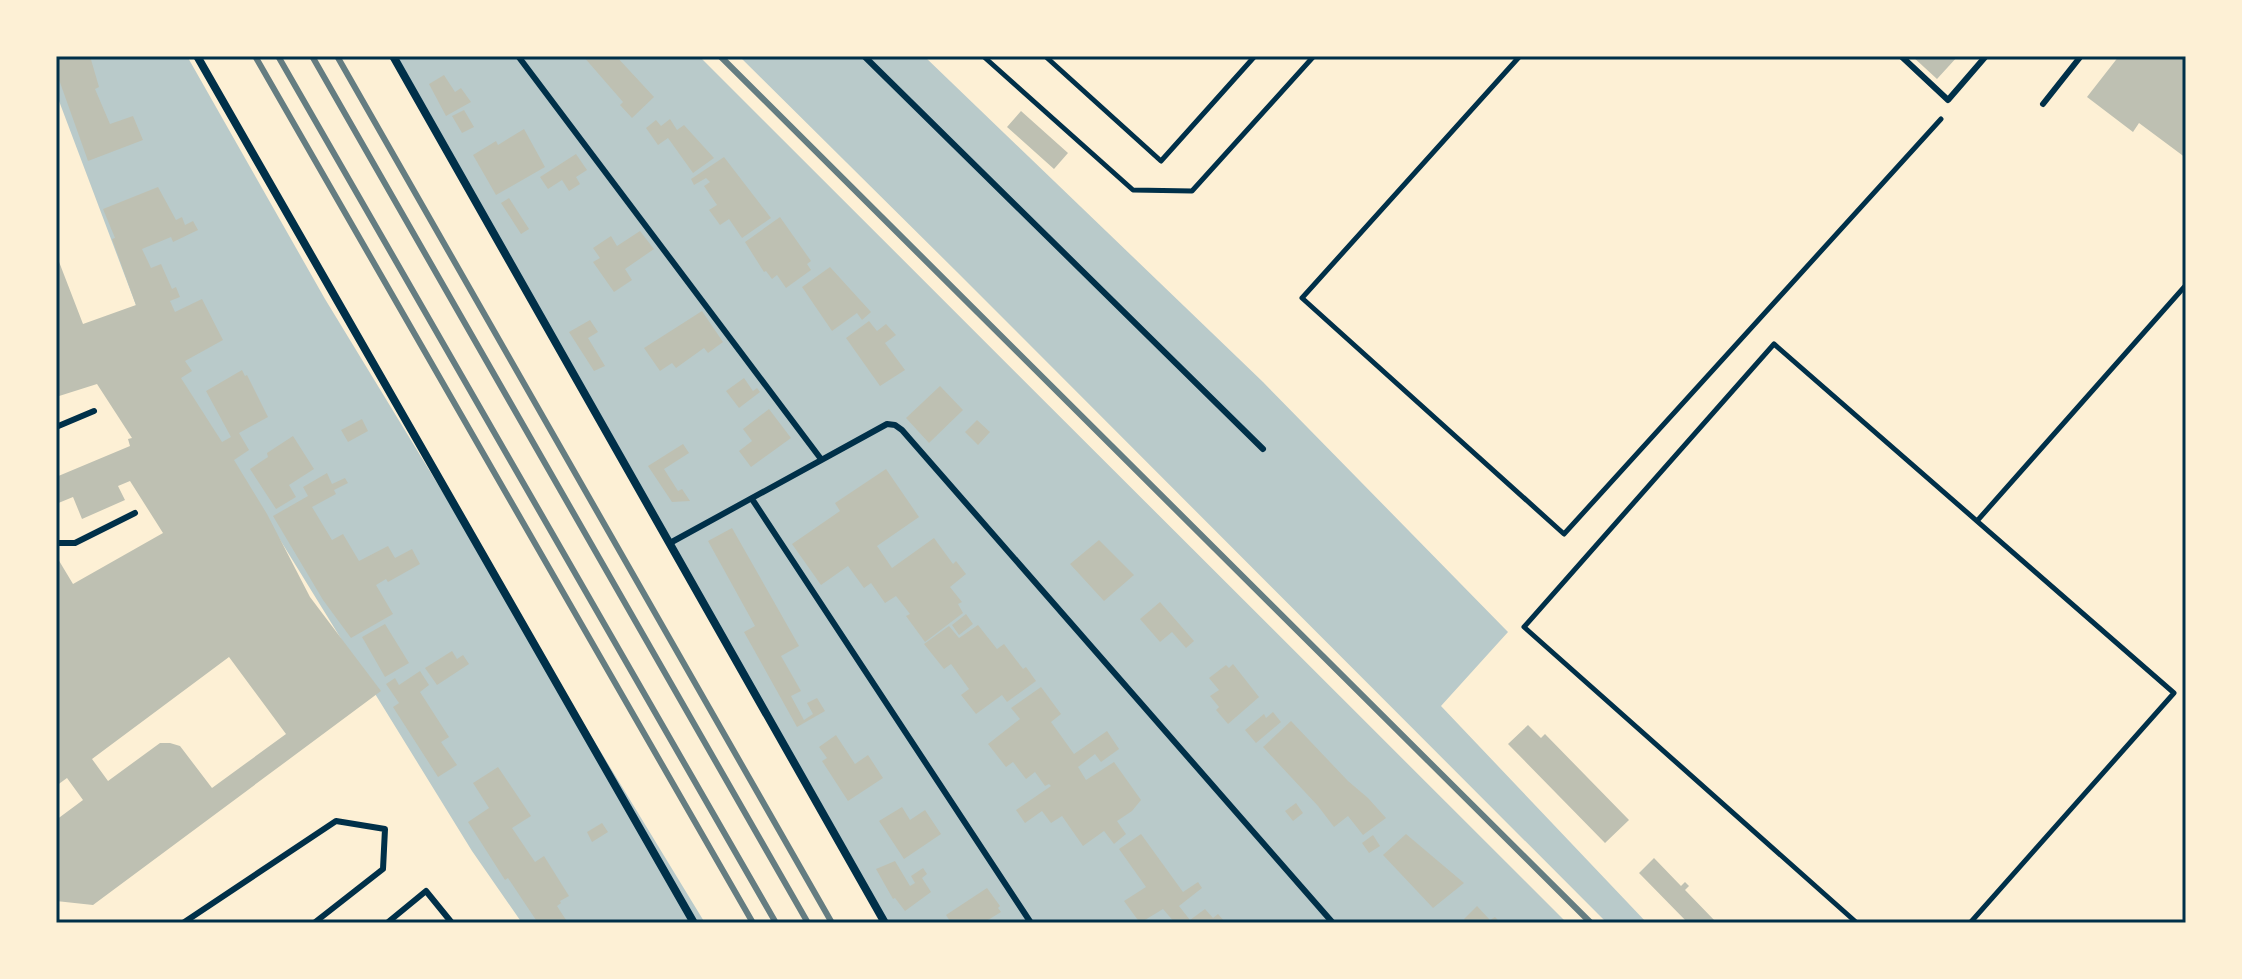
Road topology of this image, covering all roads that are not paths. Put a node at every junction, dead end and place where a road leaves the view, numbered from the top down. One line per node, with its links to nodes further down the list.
1 (197, 56): 21 (street)
2 (393, 56): 16 (street)
3 (518, 56): 12 (lane)
4 (864, 56): 11 (lane)
5 (1901, 56): 6 (lane)
6 (1986, 56)
7 (2081, 56): 8 (lane)
8 (2043, 104)
9 (94, 411): 10 (lane)
10 (56, 427)
11 (1263, 449)
12 (821, 459): 13 (lane); 24 (lane)
13 (752, 499): 16 (lane); 23 (lane)
14 (135, 513): 15 (lane)
15 (56, 543)
16 (670, 543): 22 (street)
17 (183, 923): 18 (lane)
18 (314, 923)
19 (387, 923): 20 (lane)
20 (452, 923)
21 (694, 923)
22 (885, 923)
23 (1031, 923)
24 (1333, 923)

